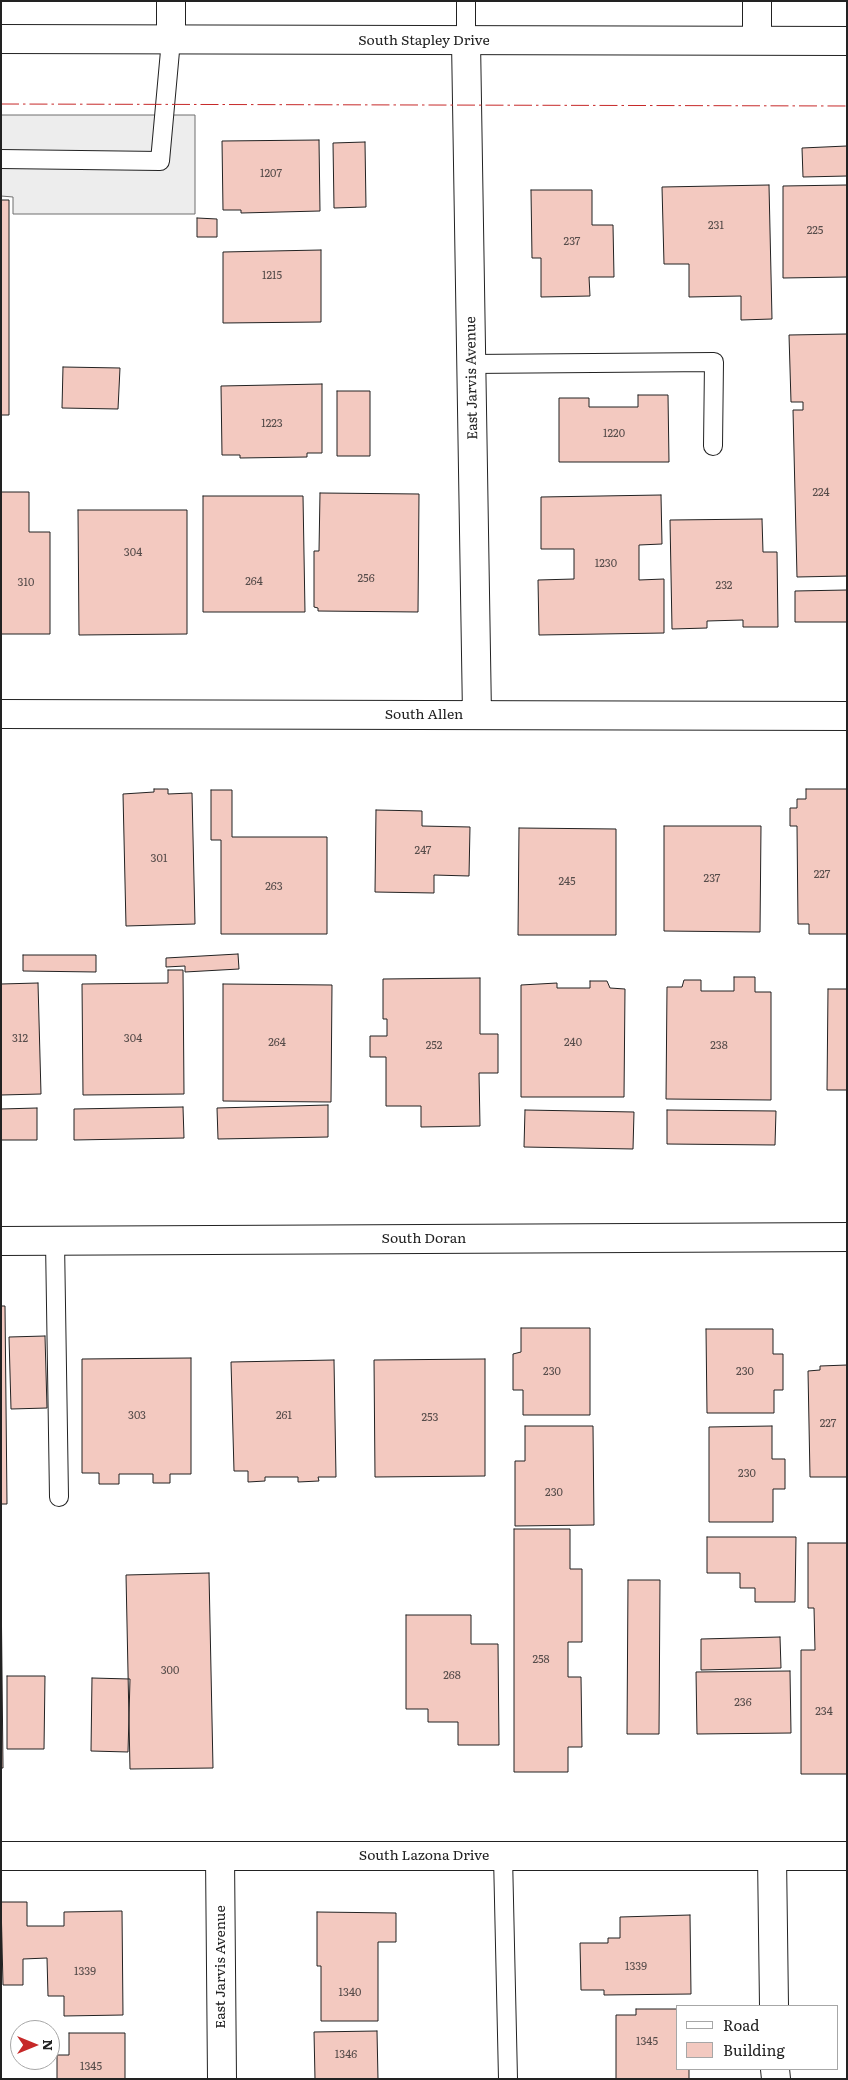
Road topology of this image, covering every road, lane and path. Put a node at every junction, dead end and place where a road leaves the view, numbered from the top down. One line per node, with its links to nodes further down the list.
1 (170, 1): 5 (street)
2 (466, 1): 8 (lane)
3 (757, 1): 6 (street)
4 (1, 39): 5 (street, South Stapley Drive)
5 (171, 40): 8 (street, South Stapley Drive); 9 (lane)
6 (757, 40): 7 (street, South Stapley Drive); 8 (street, South Stapley Drive)
7 (847, 40)
8 (466, 41): 10 (street, East Jarvis Avenue)
9 (1, 159)
10 (471, 364): 11 (lane); 13 (street, East Jarvis Avenue)
11 (713, 446)
12 (1, 714): 13 (street, South Allen)
13 (477, 715): 14 (street, South Allen)
14 (847, 716)
15 (847, 1237): 16 (street, South Doran)
16 (55, 1241): 17 (street, South Doran); 18 (lane)
17 (1, 1242)
18 (59, 1497)
19 (1, 1856): 20 (street, South Lazona Drive)
20 (220, 1856): 21 (street, South Lazona Drive); 25 (street, East Jarvis Avenue)
21 (503, 1856): 22 (street, South Lazona Drive); 26 (lane)
22 (772, 1856): 23 (street, South Lazona Drive); 24 (street)
23 (847, 1856)
24 (774, 2005)
25 (222, 2079)
26 (508, 2079)

